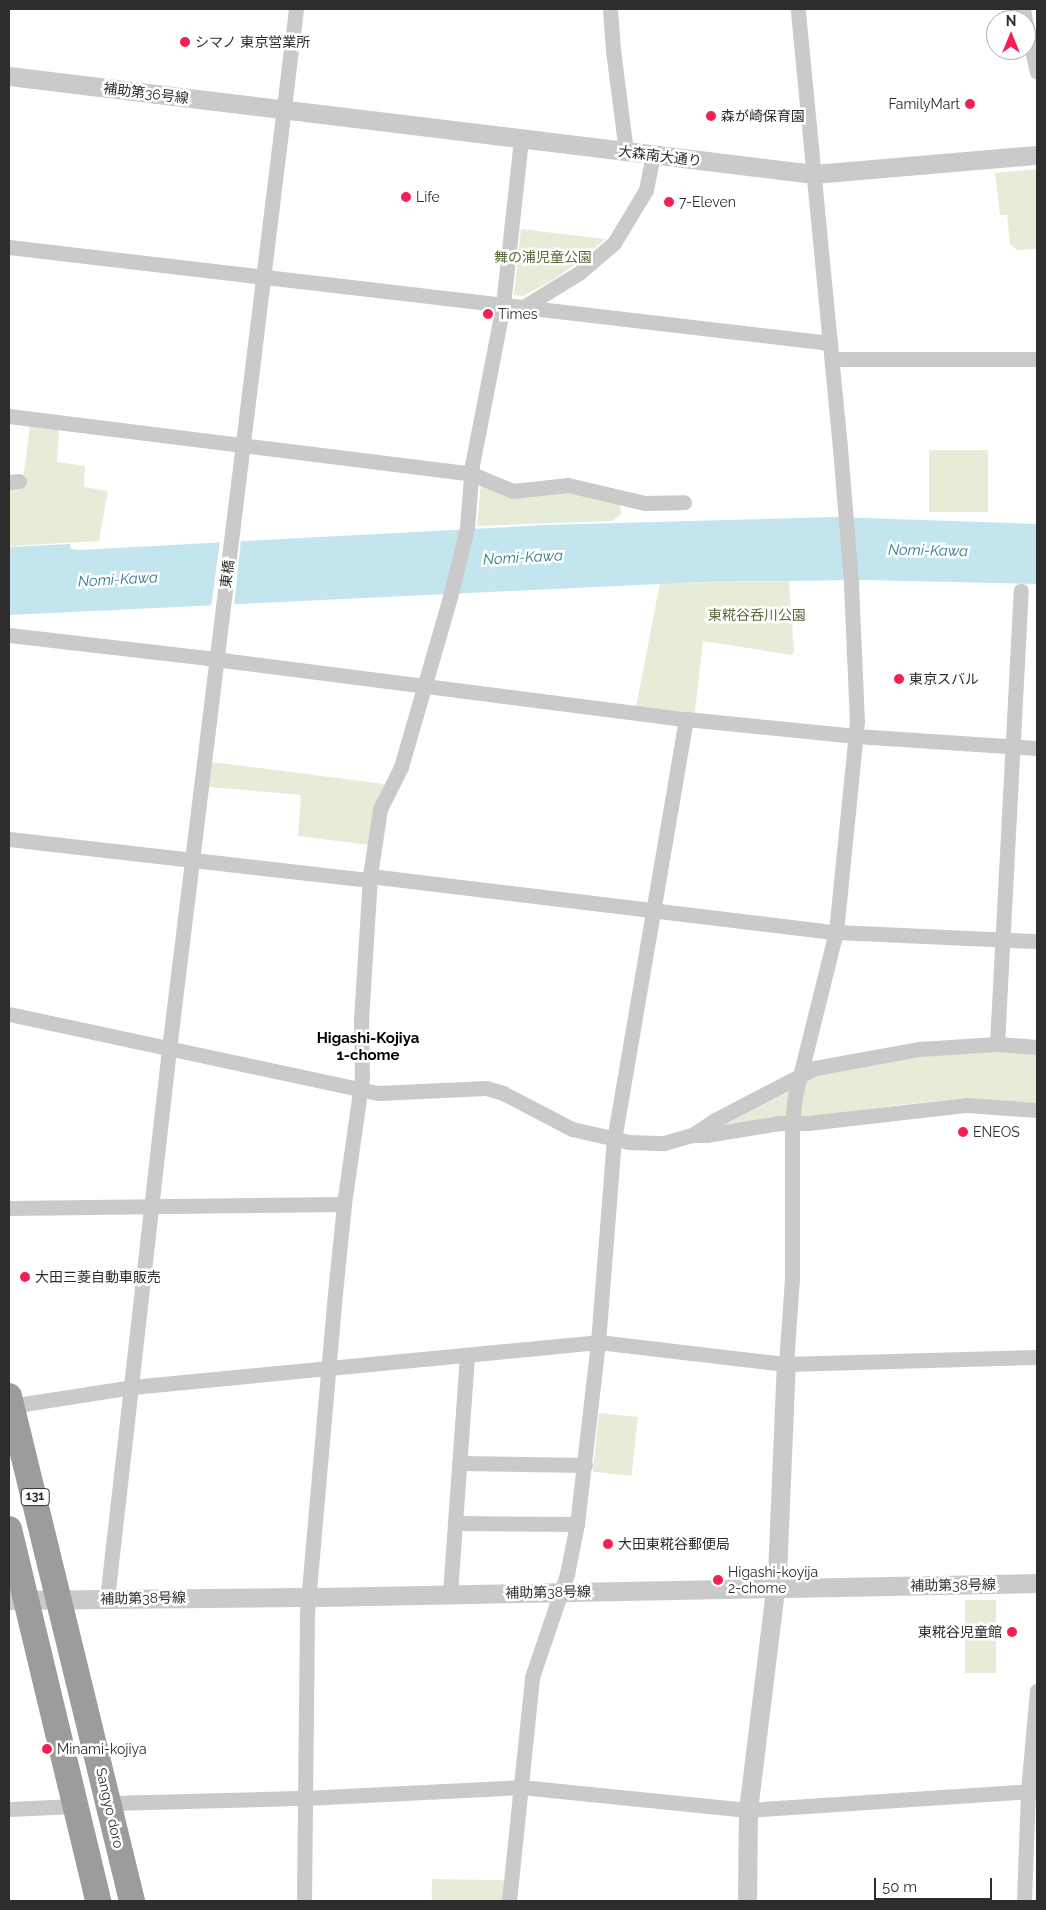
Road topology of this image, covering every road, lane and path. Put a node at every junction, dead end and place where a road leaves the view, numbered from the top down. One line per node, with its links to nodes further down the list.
1 (296, 9): 5 (street, 東橋)
2 (610, 9): 7 (street)
3 (798, 9): 10 (street)
4 (9, 76): 5 (street, 補助第36号線)
5 (284, 109): 6 (street, 大森南大通り); 12 (street, 東橋)
6 (521, 139): 7 (street, 大森南大通り); 13 (street)
7 (626, 152): 8 (street, 大森南大通り)
8 (653, 155): 10 (street, 大森南大通り); 14 (street)
9 (1037, 155): 10 (street, 大森南大通り)
10 (814, 174): 15 (street)
11 (9, 247): 12 (street)
12 (264, 277): 13 (street); 19 (street, 東橋)
13 (503, 306): 14 (street); 20 (street)
14 (522, 308): 15 (street)
15 (830, 343): 16 (street)
16 (832, 359): 17 (street); 27 (street)
17 (1037, 360)
18 (9, 416): 19 (street)
19 (244, 445): 20 (street); 24 (street, 東橋)
20 (472, 474): 21 (street); 25 (street)
21 (684, 502)
22 (1021, 591): 28 (street)
23 (9, 635): 24 (street)
24 (216, 660): 25 (street); 31 (street, 東橋)
25 (425, 685): 26 (street); 32 (street)
26 (686, 718): 27 (street); 33 (street)
27 (856, 736): 28 (street); 34 (street)
28 (1014, 746): 29 (street); 35 (street)
29 (1037, 748)
30 (9, 839): 31 (street)
31 (193, 861): 32 (street); 40 (street, 東橋)
32 (370, 878): 33 (street); 42 (street)
33 (652, 910): 34 (street); 46 (street)
34 (836, 932): 35 (street); 41 (street)
35 (1002, 940): 36 (street); 38 (street)
36 (1037, 941)
37 (9, 1014): 40 (street)
38 (997, 1044): 39 (street); 41 (street)
39 (1037, 1047)
40 (169, 1049): 42 (street); 48 (street, 東橋)
41 (801, 1075): 44 (street); 45 (street)
42 (359, 1089): 46 (street); 47 (street)
43 (1037, 1110): 44 (street)
44 (792, 1123): 45 (street); 53 (street)
45 (692, 1135): 46 (street)
46 (614, 1140): 50 (street)
47 (344, 1204): 48 (street); 54 (street)
48 (153, 1207): 49 (street); 55 (street, 東橋)
49 (9, 1208)
50 (598, 1342): 51 (street); 53 (street); 58 (street)
51 (467, 1355): 54 (street); 57 (street)
52 (1037, 1357): 53 (street)
53 (786, 1364): 63 (street)
54 (328, 1369): 55 (street); 66 (street)
55 (132, 1387): 56 (street); 69 (street, 東橋)
56 (10, 1401): 67 (highway, 131)
57 (459, 1463): 58 (street); 59 (street)
58 (585, 1465): 60 (street)
59 (455, 1523): 60 (street); 65 (street)
60 (577, 1524): 64 (street)
61 (9, 1529): 68 (highway)
62 (1037, 1584): 63 (street, 補助第38号線)
63 (775, 1588): 64 (street, 補助第38号線); 77 (street)
64 (561, 1591): 65 (street, 補助第38号線); 71 (street)
65 (450, 1593): 66 (street, 補助第38号線)
66 (308, 1597): 69 (street, 補助第38号線); 73 (street)
67 (58, 1598): 68 (street, 補助第38号線); 69 (street, 補助第38号線); 74 (highway, Sangyo doro / 131)
68 (17, 1599): 75 (highway)
69 (108, 1599)
70 (1037, 1690): 72 (street)
71 (521, 1787): 73 (street); 77 (street); 81 (street)
72 (1033, 1791): 77 (street); 83 (street)
73 (305, 1798): 74 (street); 80 (street)
74 (109, 1803): 79 (highway, Sangyo doro / 131)
75 (75, 1806): 76 (street); 78 (highway)
76 (9, 1808)
77 (748, 1810): 82 (street)
78 (98, 1901)
79 (132, 1901)
80 (304, 1901)
81 (509, 1901)
82 (747, 1901)
83 (1024, 1901)

